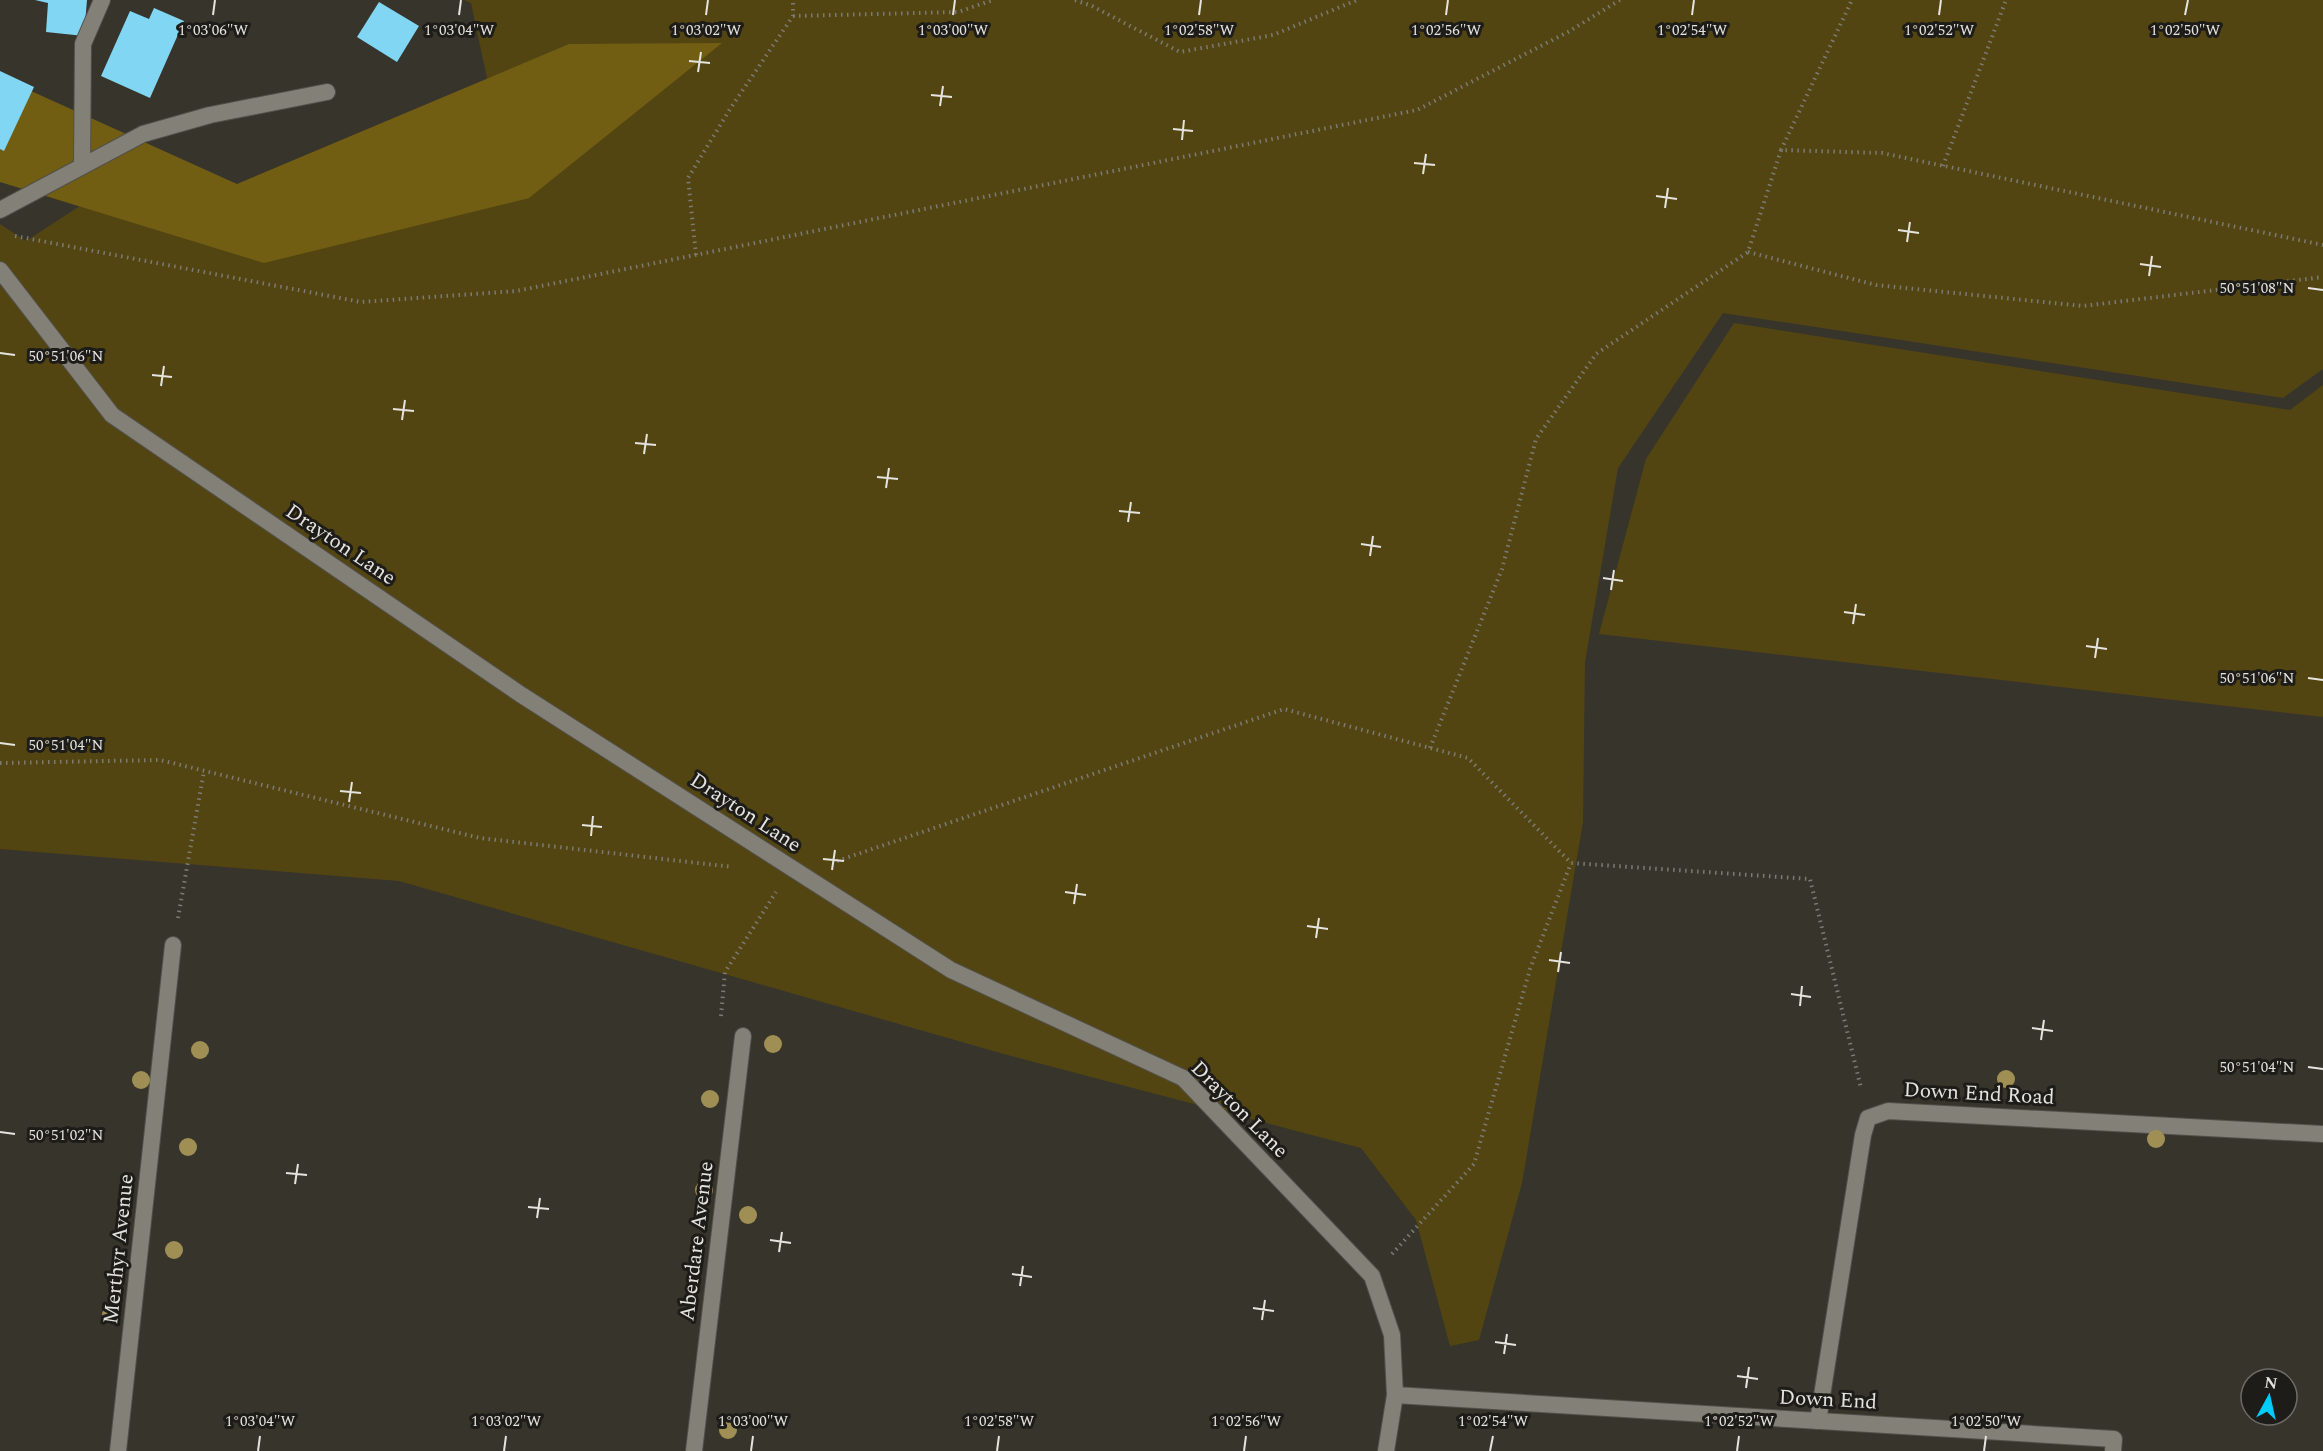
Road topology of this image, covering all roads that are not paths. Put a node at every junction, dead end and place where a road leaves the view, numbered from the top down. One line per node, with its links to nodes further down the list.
1 (102, 0): 3 (street)
2 (327, 92): 3 (street)
3 (82, 166): 4 (street)
4 (0, 210)
5 (0, 270): 9 (street, Drayton Lane)
6 (173, 945): 12 (street, Merthyr Avenue)
7 (743, 1036): 13 (street, Aberdare Avenue)
8 (2323, 1134): 10 (street, Down End Road)
9 (1395, 1395): 10 (street, Down End); 14 (street, Drayton Lane)
10 (1818, 1420): 11 (street, Down End)
11 (2113, 1445)
12 (118, 1451)
13 (694, 1451)
14 (1386, 1451)

